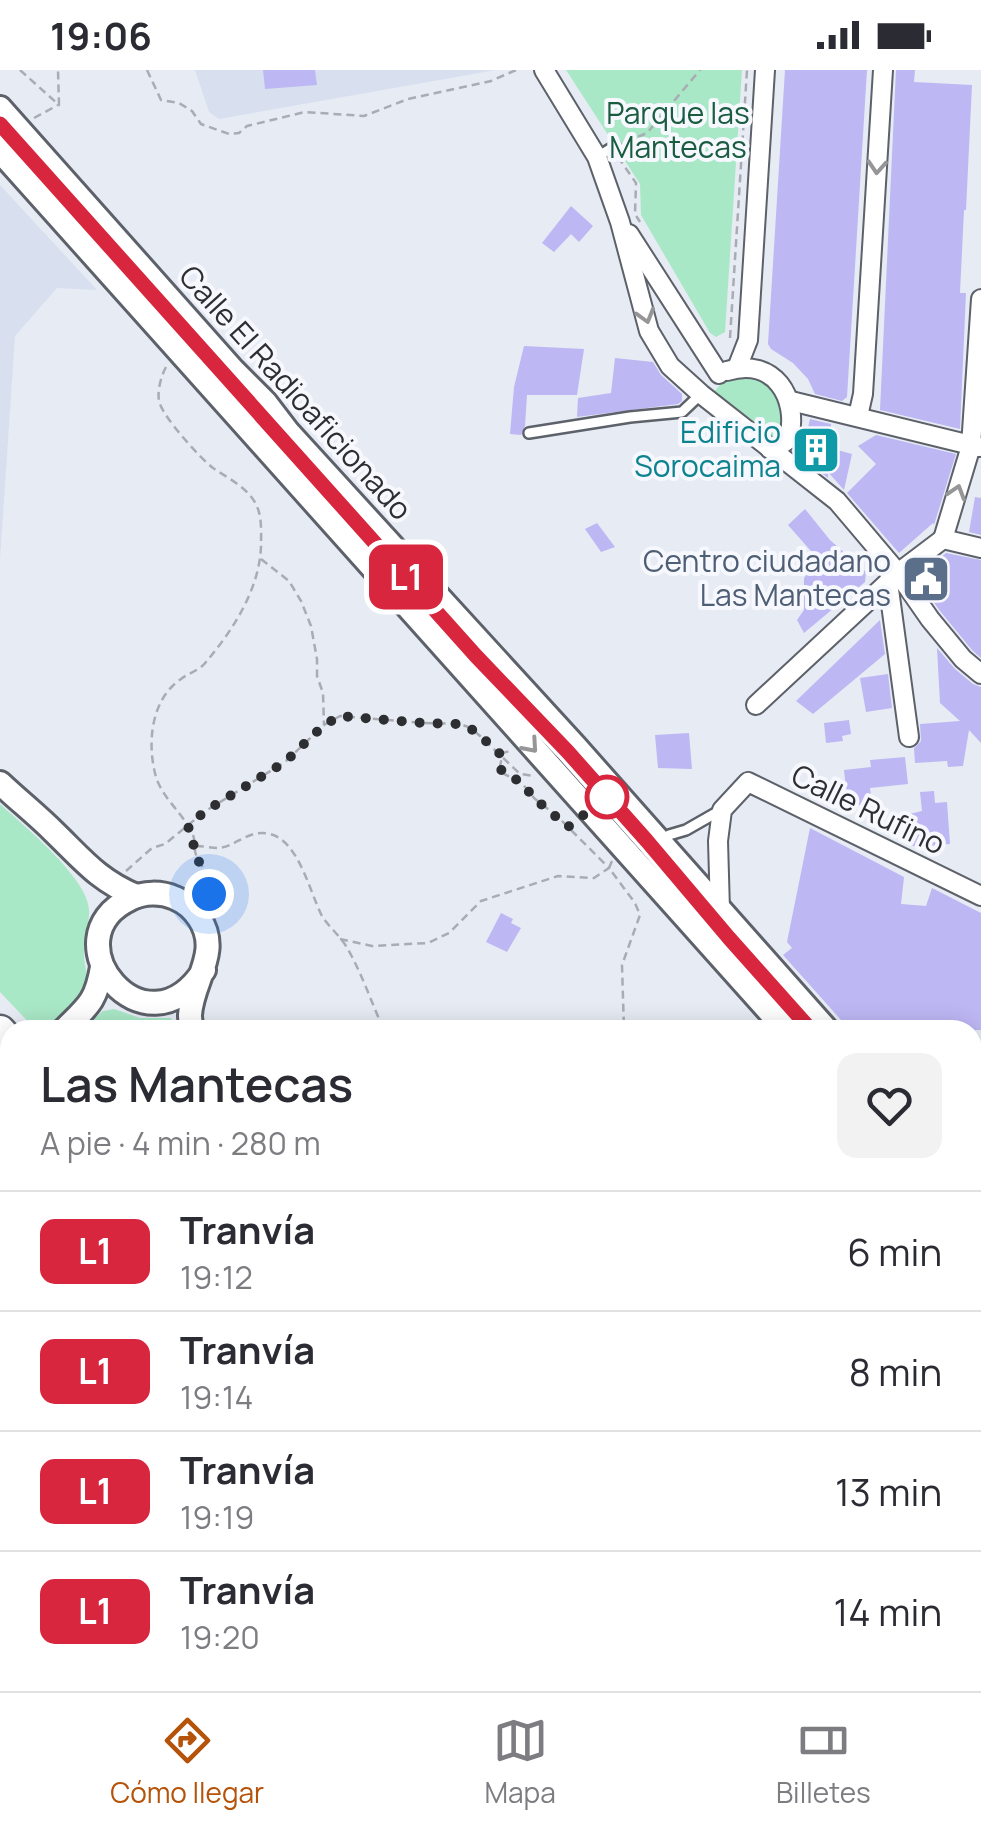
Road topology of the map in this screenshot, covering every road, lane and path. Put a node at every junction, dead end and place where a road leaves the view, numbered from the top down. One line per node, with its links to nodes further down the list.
1 (20, 70): 10 (path)
2 (58, 70): 10 (path)
3 (147, 70): 4 (path)
4 (516, 70)
5 (544, 70): 13 (street)
6 (700, 70): 13 (path)
7 (747, 70): 18 (path)
8 (765, 70): 18 (street)
9 (884, 70): 24 (street, one-way to 24)
10 (59, 104): 12 (path)
11 (0, 108): 52 (street, Calle El Radioaficionado)
12 (28, 120)
13 (608, 150): 15 (street); 16 (path)
14 (0, 151): 64 (street, Calle El Radioaficionado, one-way to 64)
15 (620, 222): 20 (street); 22 (street, one-way to 22)
16 (644, 230)
17 (981, 300): 27 (street)
18 (739, 342): 20 (street); 21 (street)
19 (170, 360): 32 (path)
20 (728, 371): 21 (street); 22 (street)
21 (760, 371): 23 (street)
22 (701, 394): 25 (lane); 28 (street)
23 (790, 400): 24 (street); 26 (street)
24 (858, 416): 27 (street)
25 (529, 433)
26 (790, 439): 28 (street); 29 (street)
27 (976, 447): 30 (street, one-way to 27)
28 (770, 449): 29 (street)
29 (790, 465): 33 (street)
30 (943, 539): 31 (street); 33 (street)
31 (981, 548)
32 (260, 558): 36 (path); 43 (path)
33 (893, 577): 34 (street); 35 (street); 37 (street)
34 (981, 674)
35 (756, 705)
36 (324, 725): 39 (path); 43 (path)
37 (909, 737)
38 (517, 748): 39 (path)
39 (502, 758): 40 (path); 48 (path)
40 (542, 776)
41 (0, 784): 47 (street)
42 (722, 810): 44 (lane); 51 (street, Calle Rufino); 52 (street)
43 (188, 827): 45 (path); 49 (path)
44 (670, 834)
45 (195, 846): 53 (path); 55 (path)
46 (616, 859): 48 (path)
47 (88, 868): 49 (street); 54 (street)
48 (609, 868): 55 (path); 63 (path)
49 (108, 883): 50 (street)
50 (136, 896): 53 (street); 54 (street)
51 (981, 896)
52 (720, 910): 65 (street, Calle El Radioaficionado)
53 (196, 914): 57 (street)
54 (105, 923): 56 (street)
55 (340, 939): 62 (path)
56 (102, 967): 58 (street); 59 (street)
57 (204, 970): 58 (street); 61 (street)
58 (126, 995): 59 (street)
59 (93, 1002): 60 (street)
60 (74, 1020)
61 (191, 1020)
62 (380, 1020)
63 (624, 1020)
64 (777, 1020)
65 (818, 1020)

